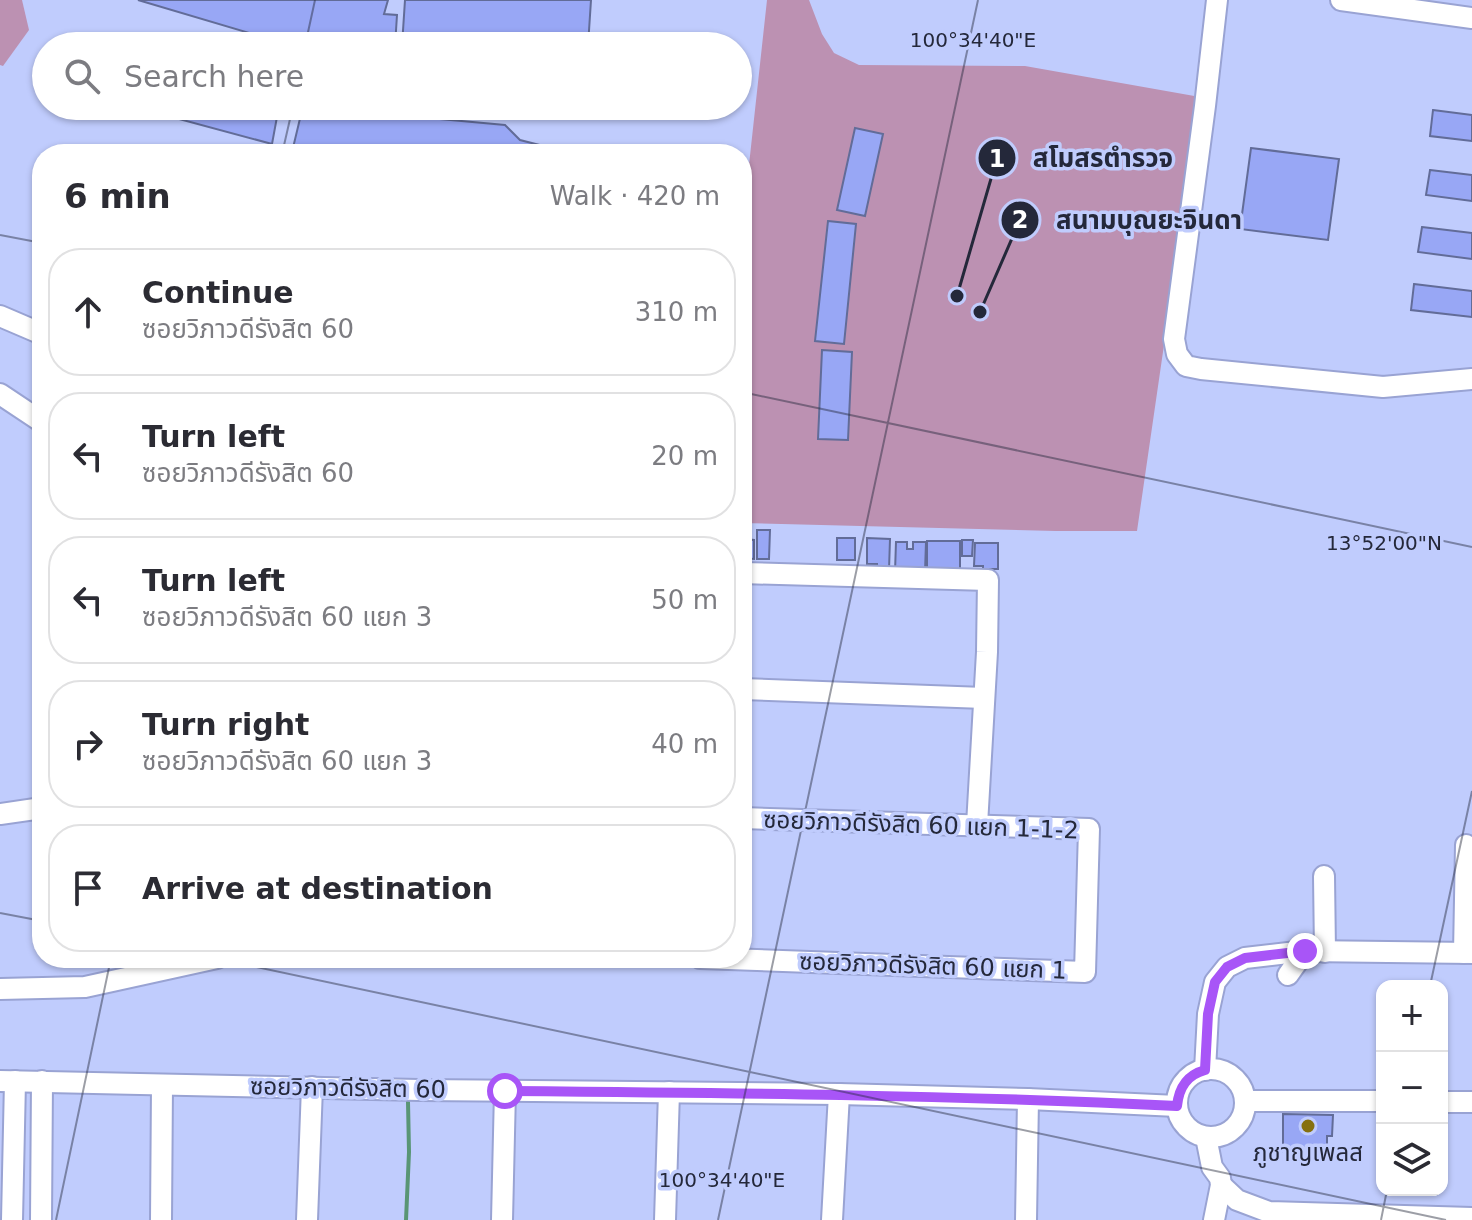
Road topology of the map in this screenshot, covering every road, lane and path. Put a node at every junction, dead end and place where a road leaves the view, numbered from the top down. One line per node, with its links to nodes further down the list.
1 (1217, 0): 6 (street)
2 (1341, 0): 3 (street)
3 (1472, 18)
4 (0, 316): 5 (street)
5 (32, 330)
6 (1472, 379)
7 (0, 394): 8 (street)
8 (32, 415)
9 (752, 573): 11 (street)
10 (752, 689): 11 (street)
11 (984, 698): 15 (street)
12 (32, 809): 13 (street)
13 (0, 814)
14 (752, 818): 15 (street, ซอยวิภาวดีรังสิต 60 แยก 1-1-2)
15 (977, 825): 18 (street, ซอยวิภาวดีรังสิต 60 แยก 1-1-2)
16 (1466, 845): 20 (street)
17 (1324, 876): 19 (street)
18 (1087, 891): 21 (street, ซอยวิภาวดีรังสิต 60 แยก 1)
19 (1315, 952): 20 (street); 23 (street); 25 (street)
20 (1468, 953)
21 (752, 960)
22 (159, 968): 24 (street)
23 (1288, 975)
24 (0, 989)
25 (1205, 1070): 34 (street); 38 (street)
26 (7, 1081): 27 (street, ซอยวิภาวดีรังสิต 60); 43 (street)
27 (42, 1081): 28 (street, ซอยวิภาวดีรังสิต 60); 44 (street)
28 (162, 1085): 29 (street, ซอยวิภาวดีรังสิต 60); 45 (street)
29 (312, 1087): 30 (street, ซอยวิภาวดีรังสิต 60); 46 (street)
30 (505, 1091): 31 (street, ซอยวิภาวดีรังสิต 60); 47 (street)
31 (669, 1092): 32 (street, ซอยวิภาวดีรังสิต 60); 48 (street)
32 (839, 1094): 33 (street, ซอยวิภาวดีรังสิต 60); 49 (street)
33 (1028, 1099): 38 (street, ซอยวิภาวดีรังสิต 60); 50 (street)
34 (1245, 1101): 35 (street); 39 (street)
35 (1376, 1101)
36 (1448, 1102): 37 (street)
37 (1472, 1102)
38 (1177, 1106): 39 (street)
39 (1206, 1137): 40 (street)
40 (1221, 1185): 41 (street); 51 (street)
41 (1356, 1218): 42 (street)
42 (1467, 1219)
43 (12, 1220)
44 (41, 1220)
45 (161, 1220)
46 (307, 1220)
47 (502, 1220)
48 (665, 1220)
49 (832, 1220)
50 (1026, 1220)
51 (1214, 1220)

